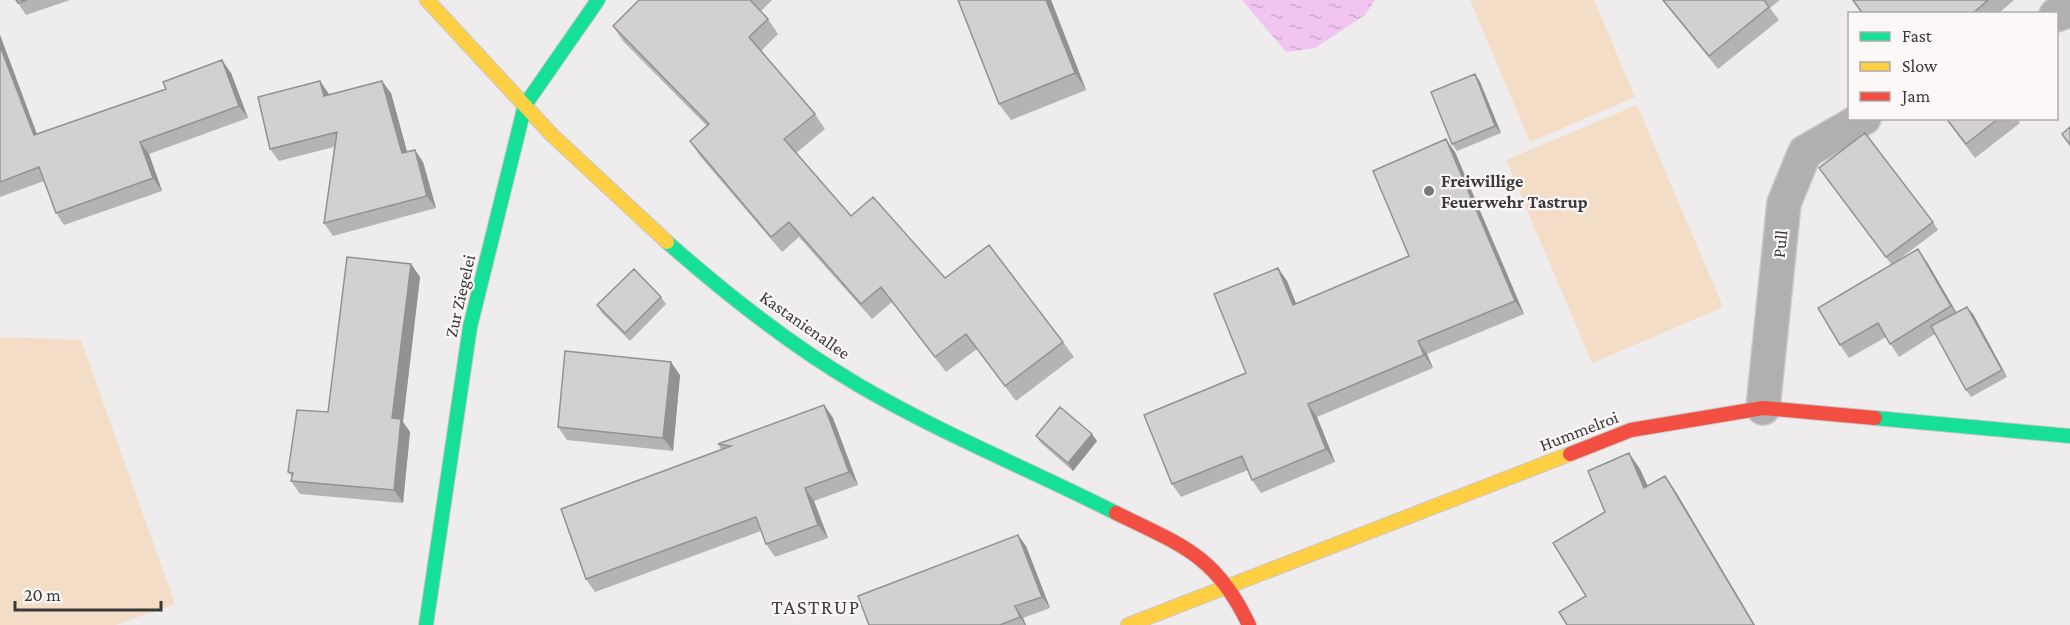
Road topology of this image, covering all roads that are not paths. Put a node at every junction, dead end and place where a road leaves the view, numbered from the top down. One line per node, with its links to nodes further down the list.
1 (427, 0): 3 (street, Kastanienallee)
2 (598, 0): 3 (street, Zur Ziegelei)
3 (525, 105): 7 (street, Kastanienallee); 8 (street, Zur Ziegelei)
4 (1861, 120): 5 (street, Pull)
5 (1763, 408): 6 (street, Hummelroi); 7 (street, Hummelroi)
6 (2070, 436)
7 (1231, 586): 9 (street, Hummelroi); 10 (street)
8 (426, 625)
9 (1128, 625)
10 (1250, 625)

